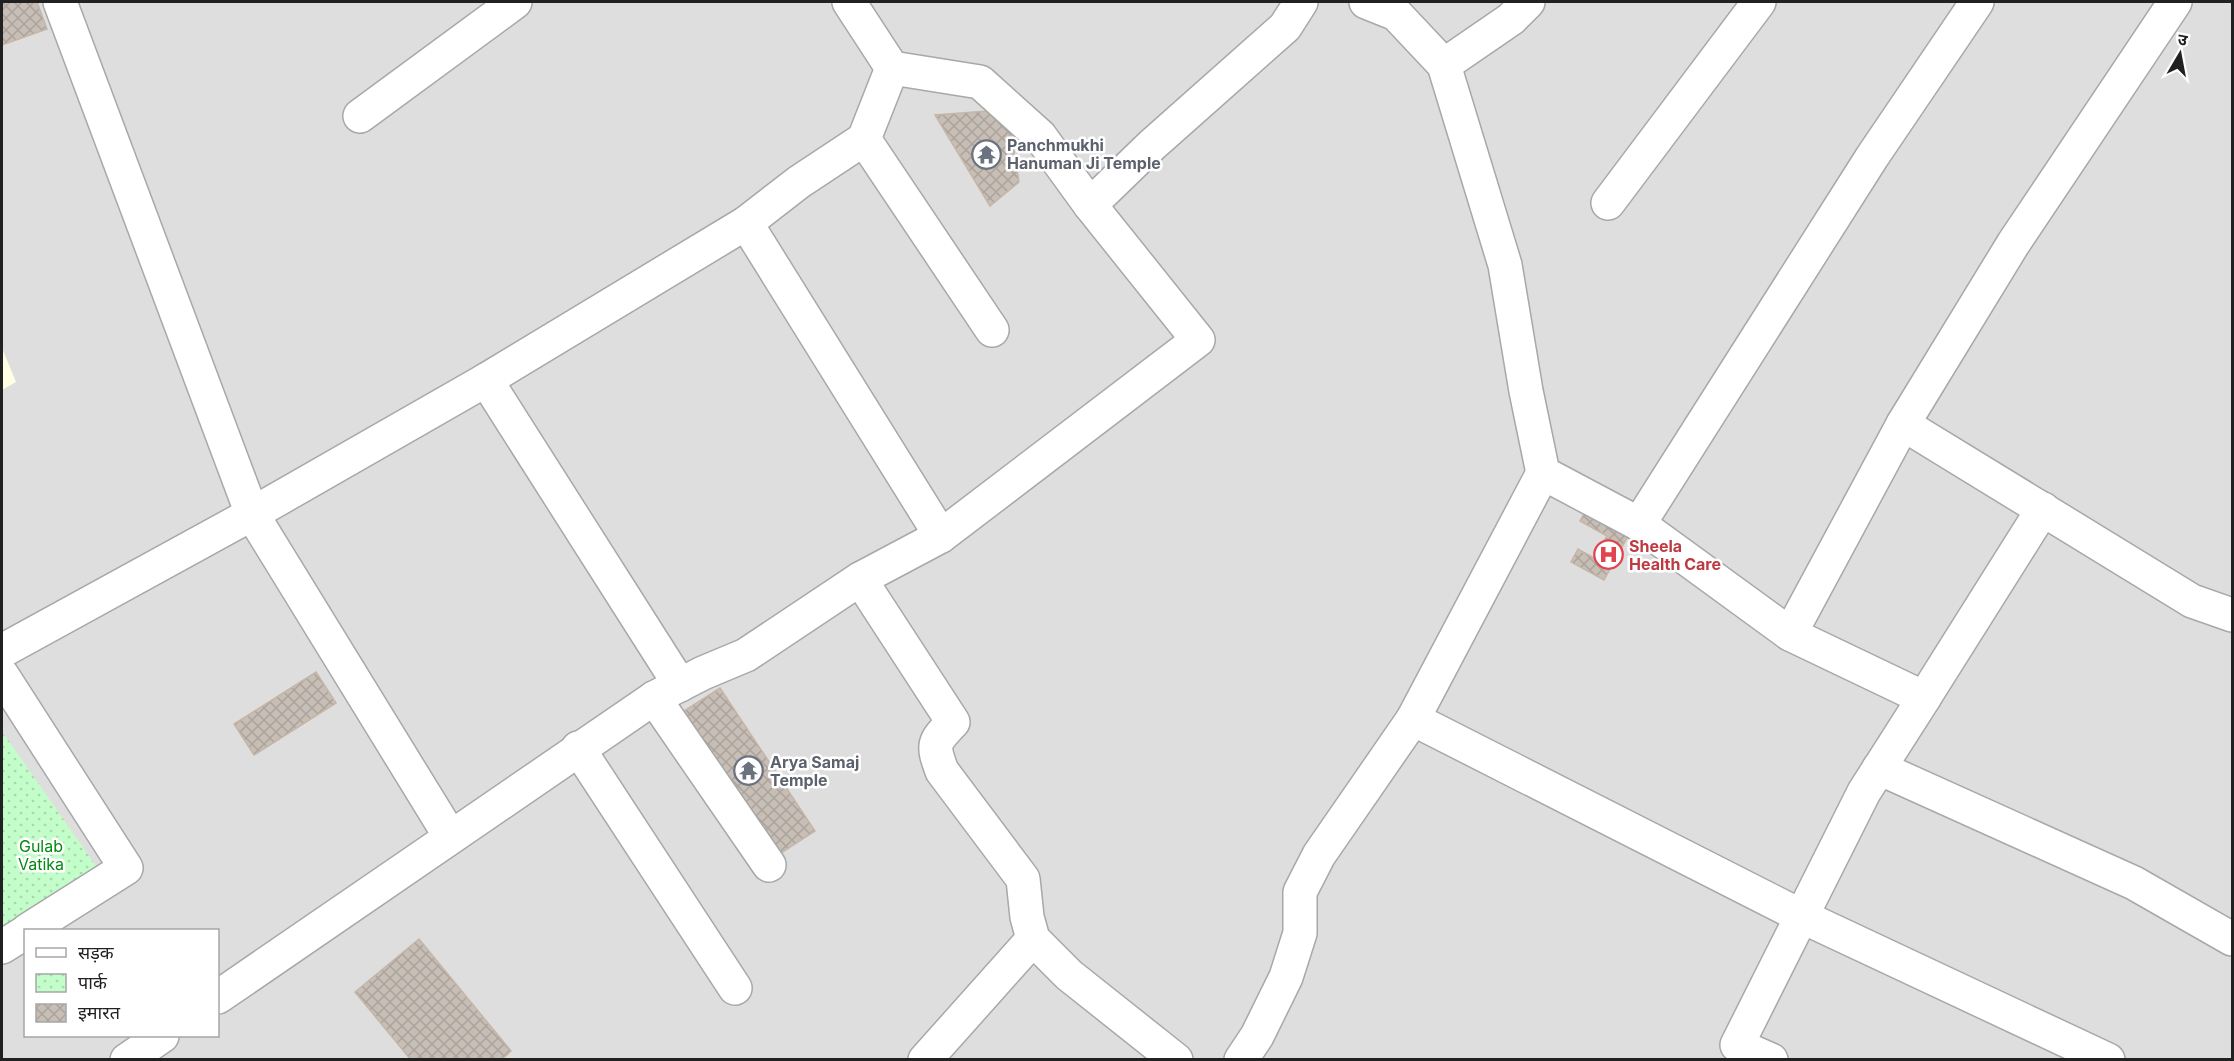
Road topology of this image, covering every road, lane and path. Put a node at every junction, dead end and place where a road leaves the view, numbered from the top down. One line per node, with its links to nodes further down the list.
1 (60, 2): 22 (street)
2 (515, 2): 12 (street)
3 (849, 2): 11 (street)
4 (1301, 2): 15 (street)
5 (1366, 2): 10 (street)
6 (1528, 2): 10 (street)
7 (1760, 2): 14 (street)
8 (1977, 2): 23 (street)
9 (2175, 2): 19 (street)
10 (1444, 65): 20 (street)
11 (892, 68): 13 (street); 15 (street)
12 (360, 116)
13 (864, 140): 16 (street); 17 (street)
14 (1608, 203)
15 (1090, 205): 24 (street)
16 (746, 223): 18 (street); 24 (street)
17 (992, 330)
18 (486, 380): 22 (street); 30 (street)
19 (1903, 424): 21 (street); 27 (street)
20 (1543, 473): 23 (street); 32 (street)
21 (2043, 508): 26 (street); 31 (street)
22 (252, 514): 28 (street); 35 (street)
23 (1639, 524): 27 (street)
24 (941, 536): 25 (street)
25 (860, 579): 30 (street); 40 (street)
26 (2232, 615)
27 (1790, 634): 31 (street)
28 (2, 651)
29 (2, 675): 38 (street)
30 (667, 692): 33 (street); 36 (street)
31 (1924, 698): 34 (street)
32 (1413, 719): 37 (street); 50 (street)
33 (578, 748): 35 (street); 43 (street)
34 (1879, 768): 37 (street); 41 (street)
35 (450, 836): 44 (street)
36 (769, 865)
37 (1801, 916): 46 (street); 52 (street)
38 (30, 929)
39 (24, 933): 42 (street)
40 (1033, 939): 48 (street); 49 (street)
41 (2232, 939)
42 (2, 947)
43 (735, 988)
44 (219, 996)
45 (159, 1037): 47 (street)
46 (1733, 1052): 51 (street)
47 (127, 1059)
48 (925, 1059)
49 (1176, 1059)
50 (1241, 1059)
51 (1771, 1059)
52 (2108, 1059)

